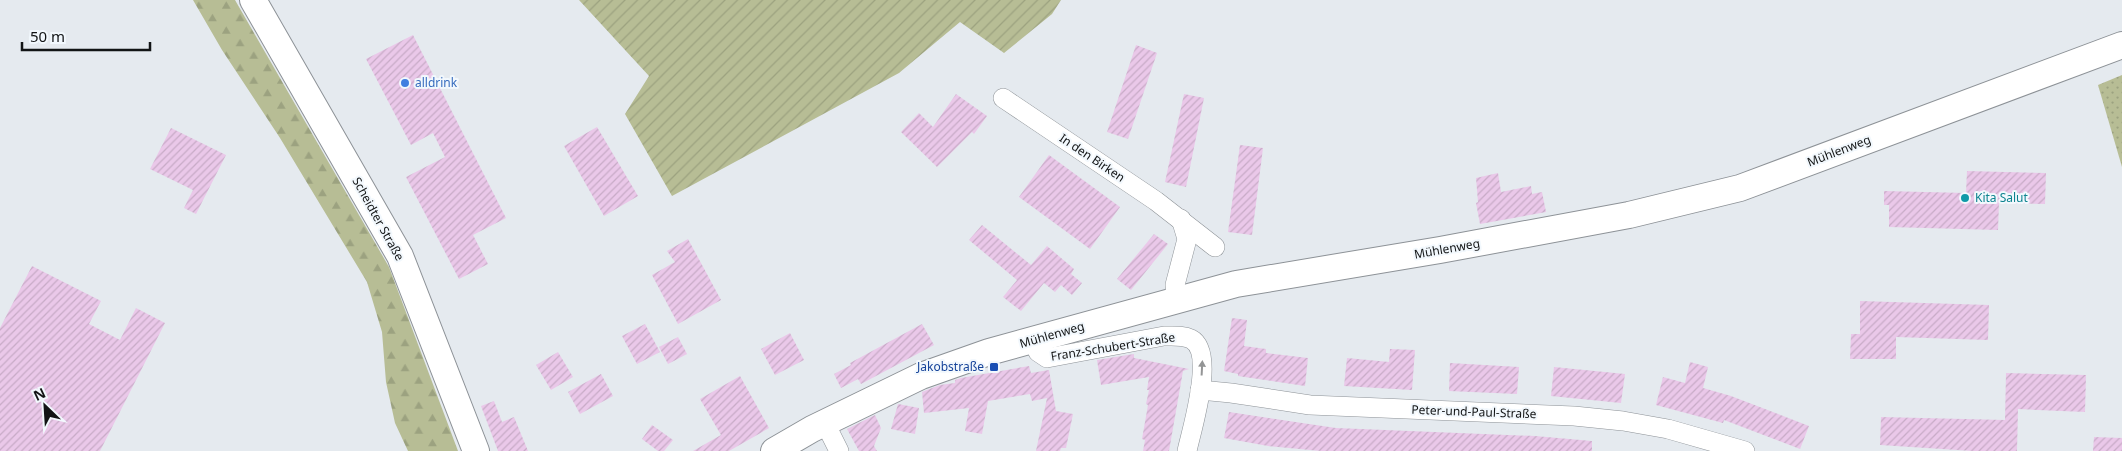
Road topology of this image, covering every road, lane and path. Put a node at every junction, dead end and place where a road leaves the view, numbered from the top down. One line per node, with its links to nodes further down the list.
1 (253, 0): 10 (street, Scheidter Straße)
2 (2122, 45): 6 (street, Mühlenweg)
3 (1003, 98): 4 (street, In den Birken)
4 (1181, 219): 5 (street, In den Birken); 6 (street)
5 (1215, 247)
6 (1176, 299): 7 (street, Mühlenweg)
7 (1034, 341): 8 (street, Franz-Schubert-Straße, one-way to 7); 9 (street, Mühlenweg)
8 (1200, 390): 13 (street); 14 (street, Peter-und-Paul-Straße)
9 (825, 423): 11 (street, Mühlenweg); 12 (street)
10 (476, 451)
11 (774, 451)
12 (839, 451)
13 (1187, 451)
14 (1745, 451)

